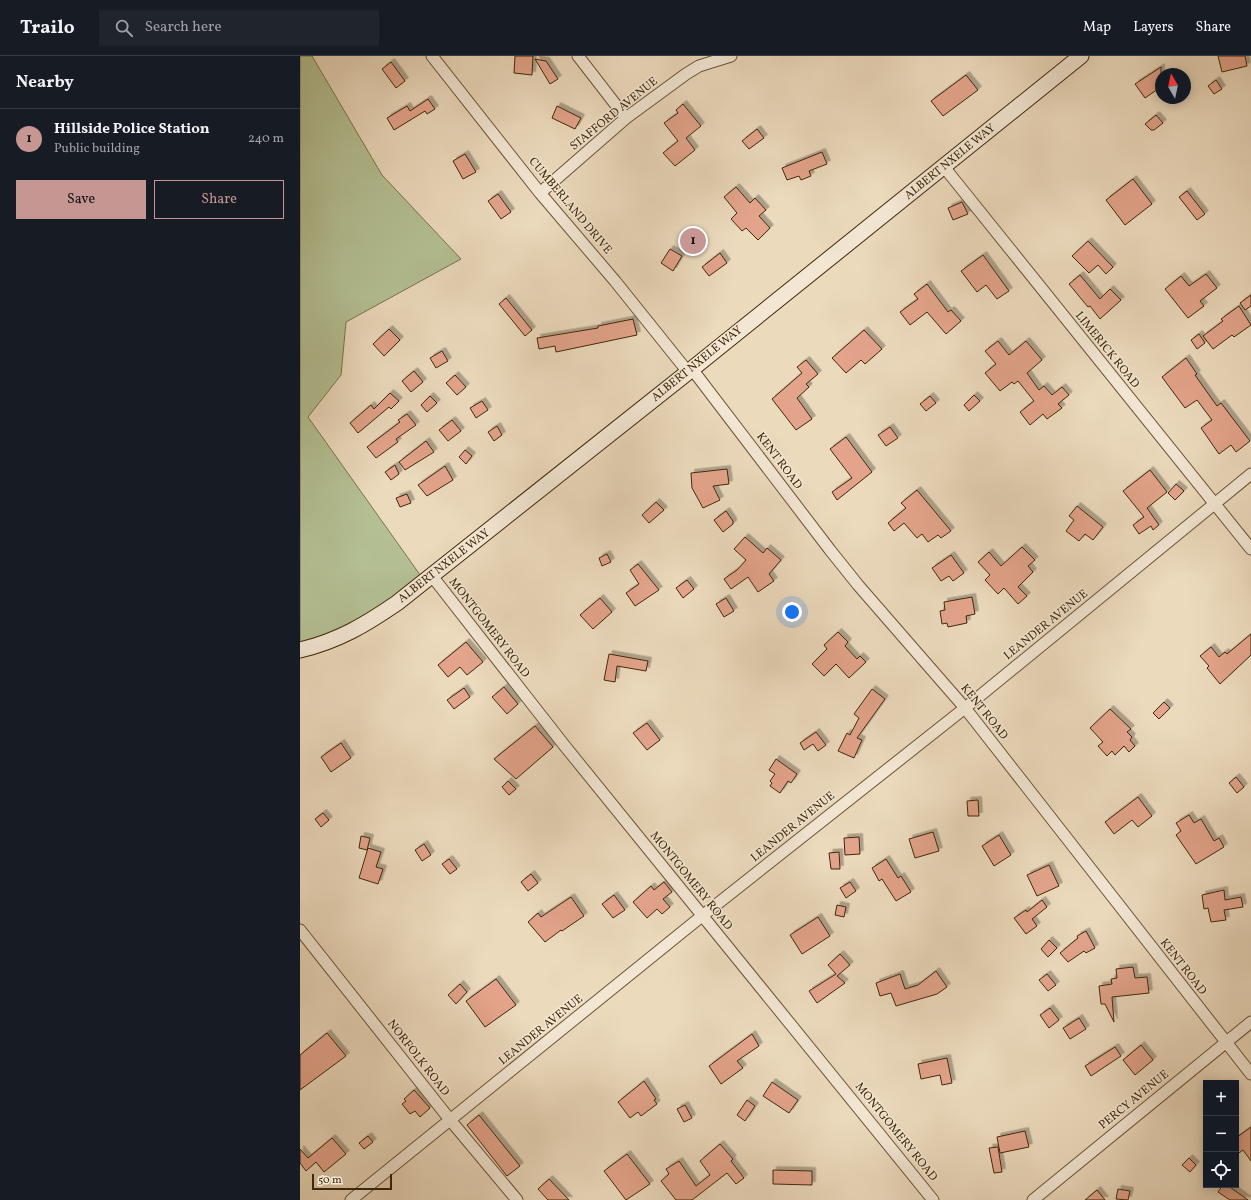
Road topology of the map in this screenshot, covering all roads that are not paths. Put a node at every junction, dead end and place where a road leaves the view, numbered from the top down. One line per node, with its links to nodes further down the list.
1 (432, 56): 7 (street, CUMBERLAND DRIVE)
2 (578, 56): 5 (street)
3 (732, 56): 5 (street, STAFFORD AVENUE)
4 (1081, 56): 6 (main road, ALBERT NXELE WAY)
5 (626, 118): 7 (street, STAFFORD AVENUE)
6 (944, 167): 8 (main road, ALBERT NXELE WAY); 10 (street, LIMERICK ROAD)
7 (540, 193): 8 (street, CUMBERLAND DRIVE)
8 (690, 371): 12 (main road, ALBERT NXELE WAY); 14 (street, KENT ROAD)
9 (1251, 474): 10 (street, LEANDER AVENUE)
10 (1214, 503): 11 (street, LIMERICK ROAD); 14 (street, LEANDER AVENUE)
11 (1251, 549)
12 (432, 576): 13 (main road, ALBERT NXELE WAY); 15 (street, MONTGOMERY ROAD)
13 (300, 650)
14 (965, 708): 15 (street, LEANDER AVENUE); 18 (street, KENT ROAD)
15 (702, 916): 20 (street, LEANDER AVENUE); 23 (street, MONTGOMERY ROAD)
16 (300, 930): 20 (street, NORFOLK ROAD)
17 (1251, 1022): 18 (street, PERCY AVENUE)
18 (1225, 1042): 19 (street, KENT ROAD); 24 (street, PERCY AVENUE)
19 (1251, 1074)
20 (450, 1121): 21 (street, LEANDER AVENUE); 22 (street, NORFOLK ROAD)
21 (351, 1200)
22 (517, 1200)
23 (933, 1200)
24 (1033, 1200)

